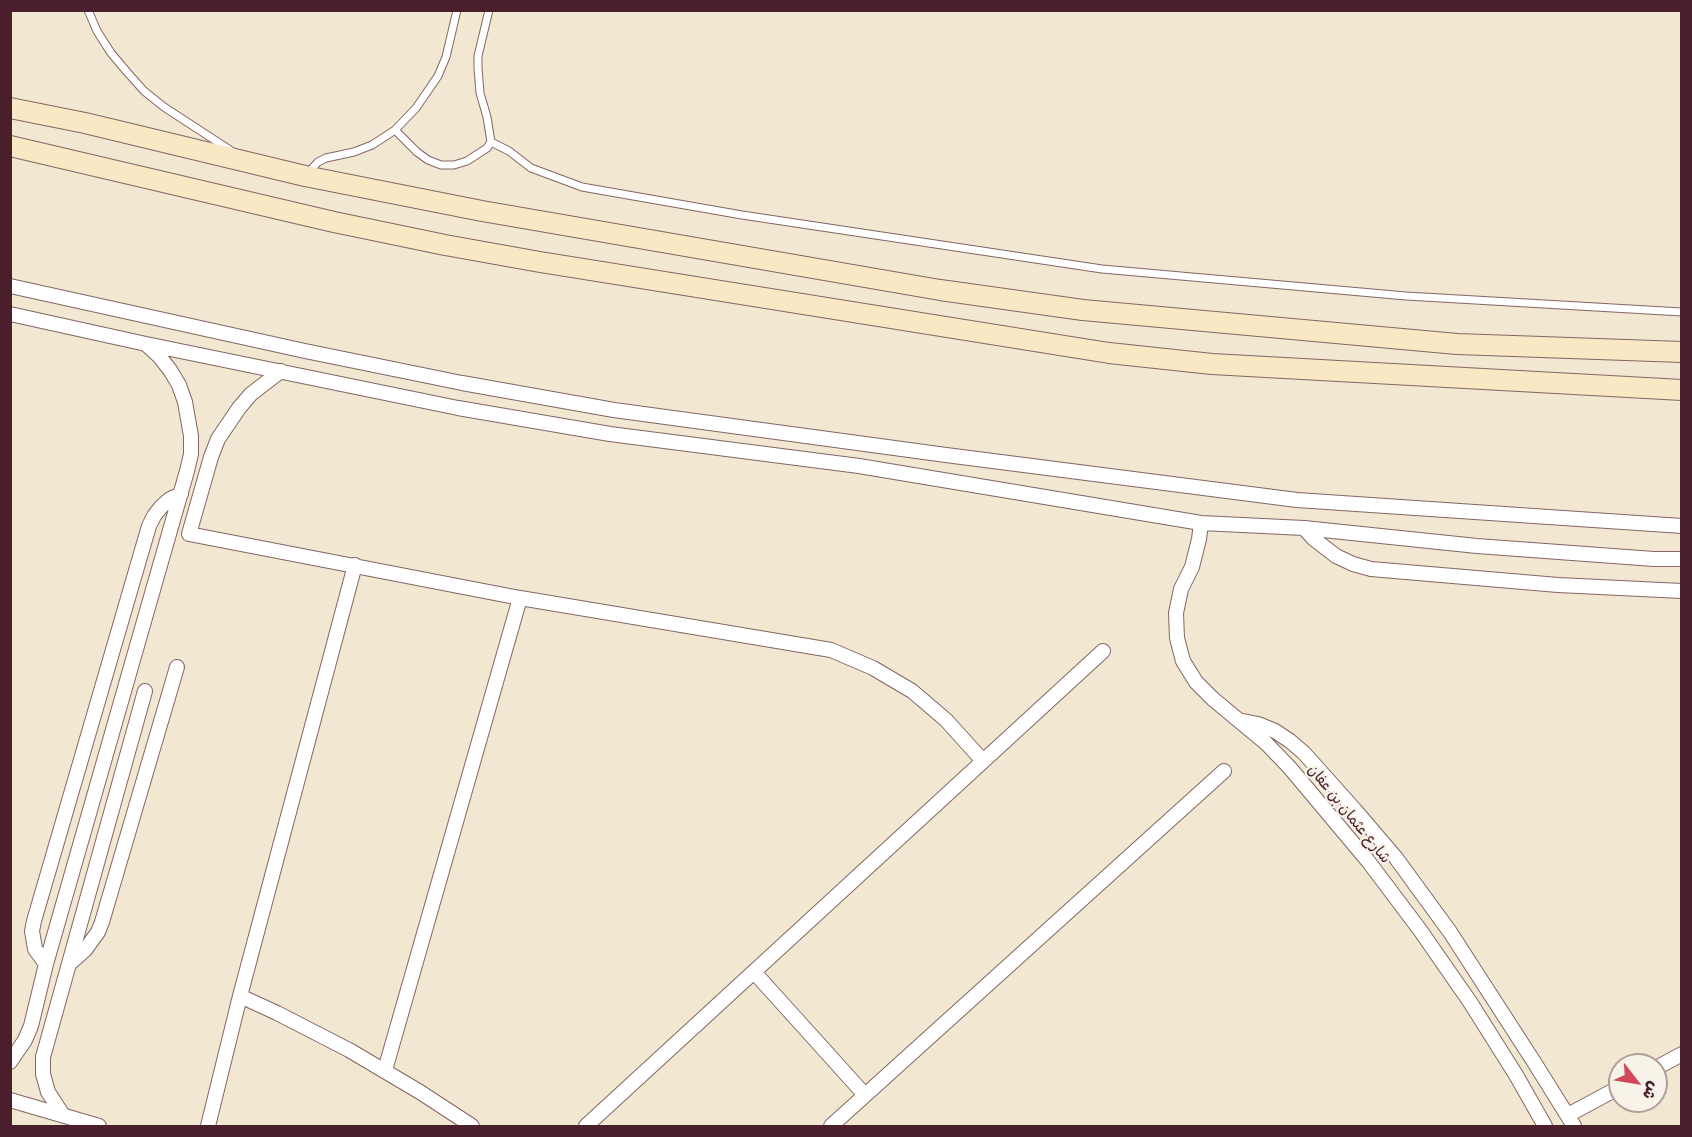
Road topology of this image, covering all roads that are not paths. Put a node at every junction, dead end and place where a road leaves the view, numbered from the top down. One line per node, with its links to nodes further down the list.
1 (88, 10): 8 (lane)
2 (457, 10): 5 (lane)
3 (489, 10): 6 (lane)
4 (10, 108): 8 (street)
5 (395, 130): 6 (lane); 9 (lane)
6 (491, 142): 11 (lane)
7 (10, 146): 16 (street)
8 (250, 163): 9 (street)
9 (305, 176): 14 (street)
10 (10, 286): 19 (street)
11 (1682, 312)
12 (10, 314): 13 (street)
13 (146, 344): 15 (street); 17 (street)
14 (1682, 352)
15 (281, 371): 18 (street); 22 (street)
16 (1682, 390)
17 (181, 494): 31 (street); 31 (street)
18 (1201, 523): 20 (street); 28 (street, شارع عثمان بن عفان)
19 (1682, 526)
20 (1304, 528): 21 (street); 23 (street)
21 (1682, 559)
22 (355, 566): 24 (street); 34 (street)
23 (1682, 591)
24 (520, 598): 29 (street); 38 (street)
25 (1103, 651): 29 (street)
26 (177, 667): 32 (street)
27 (145, 691): 32 (street)
28 (1240, 720): 43 (street); 49 (street, شارع عثمان بن عفان)
29 (983, 761): 33 (street)
30 (1224, 771): 39 (street)
31 (46, 964): 36 (street)
32 (69, 964): 42 (street)
33 (754, 972): 39 (street); 47 (street)
34 (240, 996): 38 (street); 45 (street)
35 (1682, 1054): 37 (street)
36 (10, 1062)
37 (1668, 1062)
38 (385, 1070): 46 (street)
39 (865, 1095): 48 (street)
40 (1608, 1095): 43 (street)
41 (10, 1100): 42 (street)
42 (63, 1115): 44 (street)
43 (1571, 1121)
44 (99, 1126)
45 (208, 1126)
46 (472, 1126)
47 (586, 1126)
48 (831, 1126)
49 (1545, 1126)

